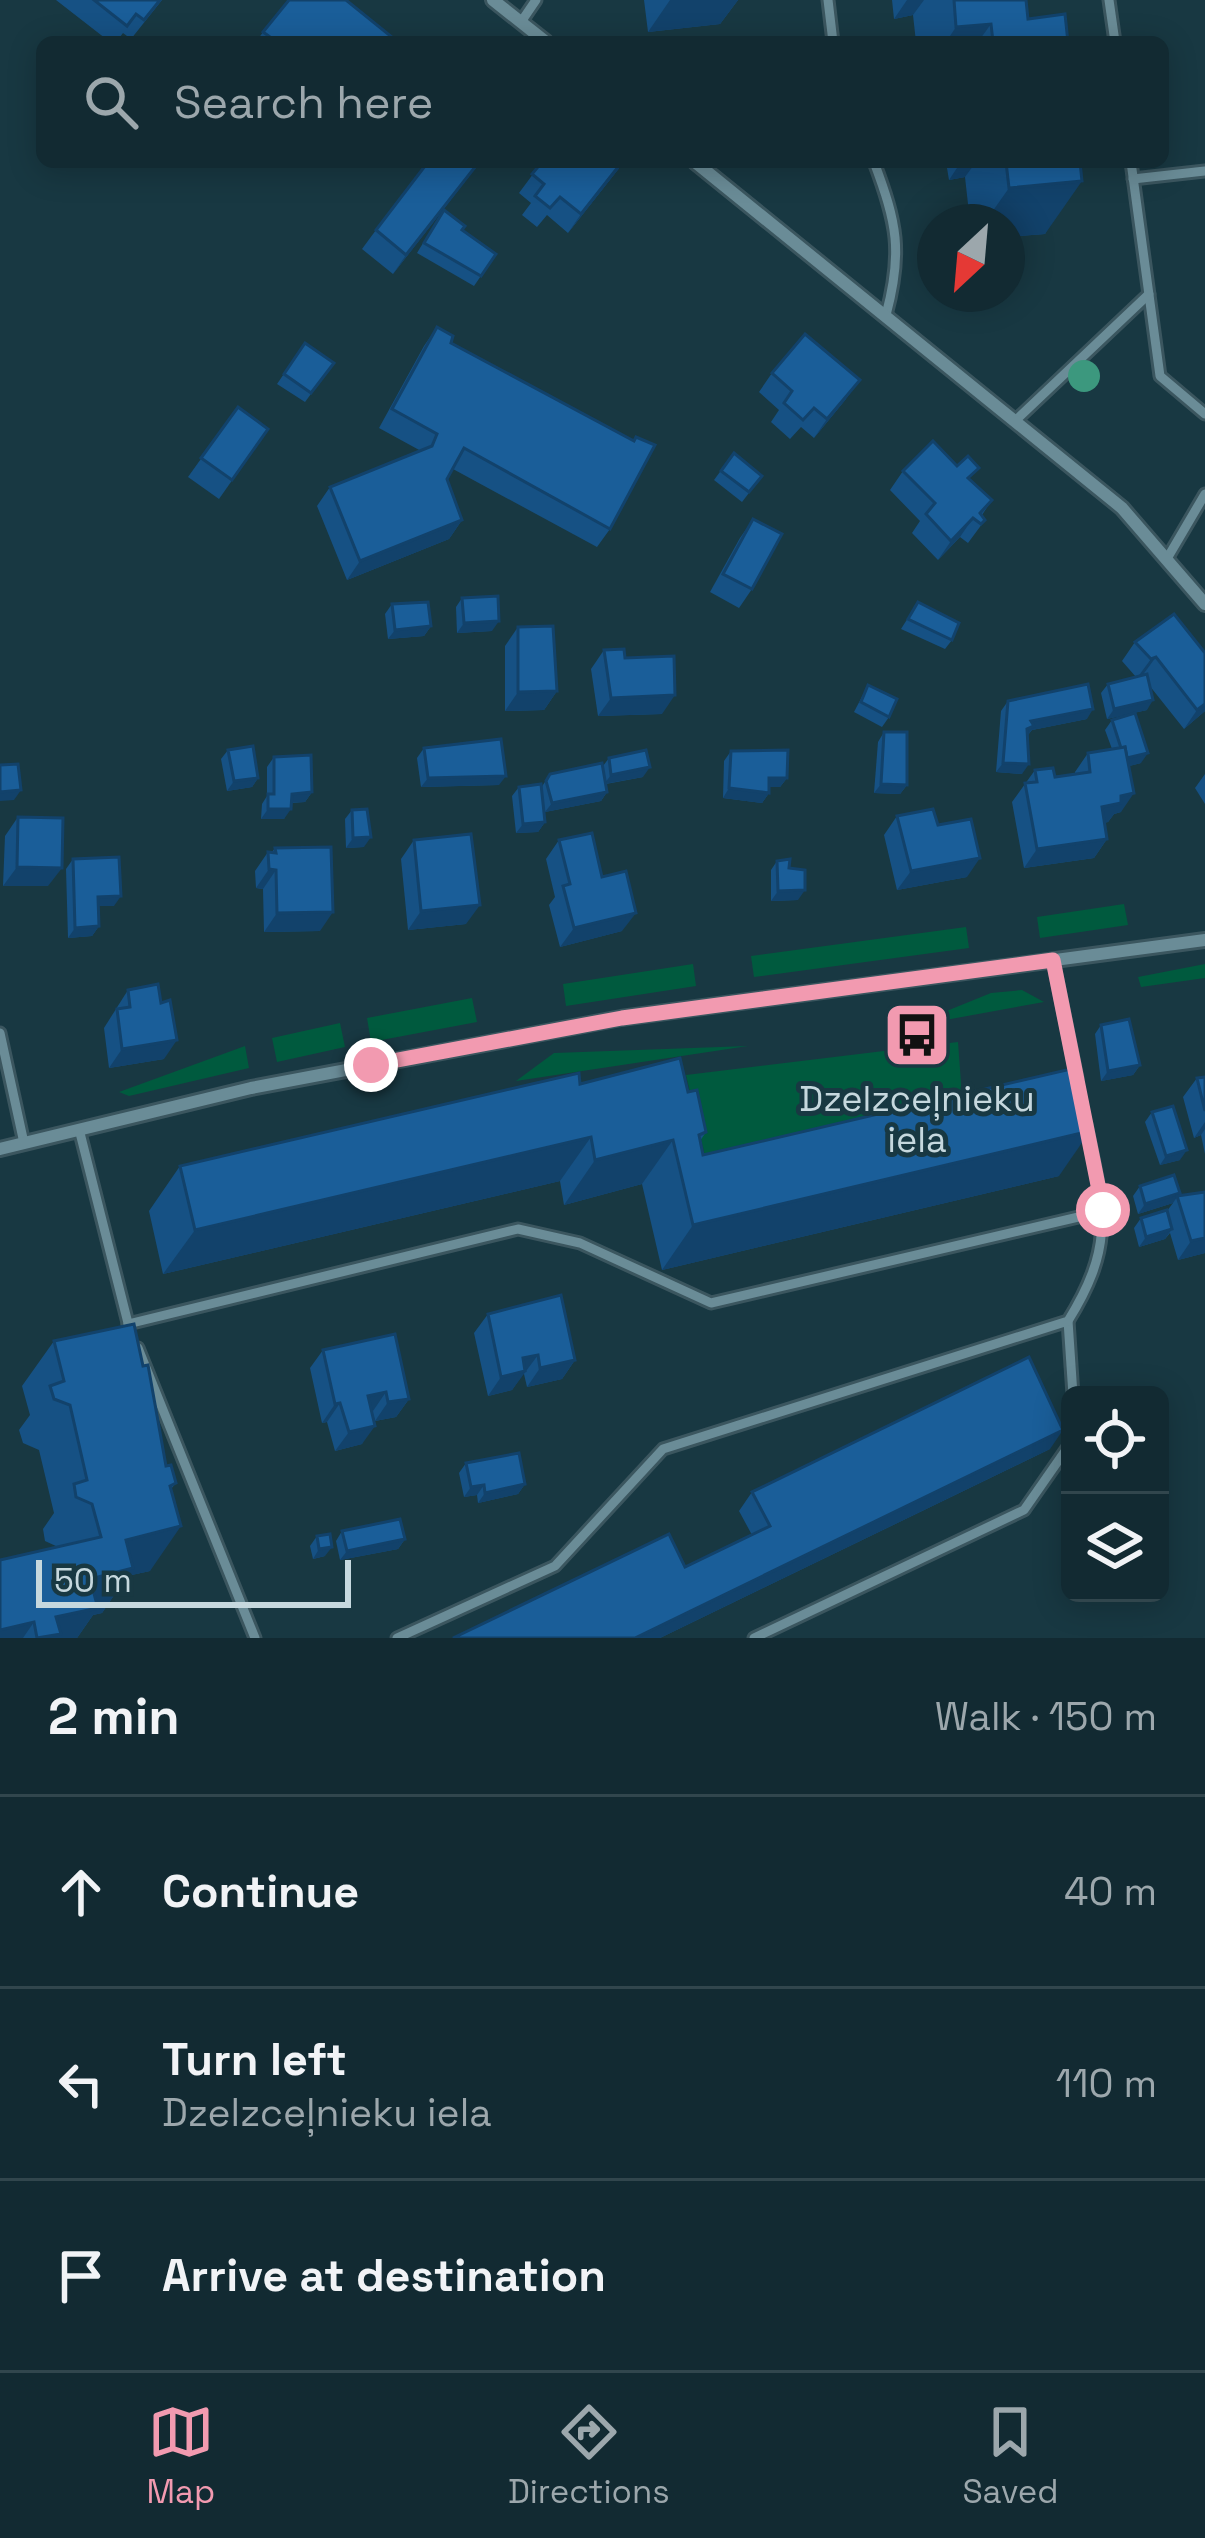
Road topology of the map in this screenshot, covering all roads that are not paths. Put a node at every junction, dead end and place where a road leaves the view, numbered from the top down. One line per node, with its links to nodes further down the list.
1 (493, 0): 5 (street)
2 (536, 0): 5 (lane)
3 (828, 0): 7 (lane)
4 (1109, 0): 8 (lane)
5 (521, 22): 6 (street)
6 (538, 36)
7 (832, 36)
8 (1114, 36)
9 (702, 168): 15 (street)
10 (876, 168): 15 (lane)
11 (1132, 168): 13 (lane)
12 (1205, 171): 13 (lane)
13 (1133, 179): 14 (lane)
14 (1149, 295): 16 (lane); 17 (lane)
15 (886, 315): 17 (street)
16 (1205, 414)
17 (1016, 420): 19 (street)
18 (1205, 494): 19 (lane)
19 (1168, 557): 20 (street)
20 (1205, 604)
21 (1205, 940): 22 (street)
22 (1053, 960): 24 (lane); 26 (street)
23 (0, 1034): 27 (lane)
24 (1081, 1097)
25 (1085, 1120): 29 (lane)
26 (80, 1129): 27 (street); 31 (lane)
27 (24, 1142): 28 (street)
28 (0, 1149)
29 (1103, 1210): 30 (lane); 31 (lane)
30 (1068, 1321): 32 (lane); 35 (lane)
31 (128, 1324): 34 (lane)
32 (1072, 1386)
33 (1061, 1457): 36 (lane)
34 (255, 1638)
35 (397, 1638)
36 (754, 1638)

